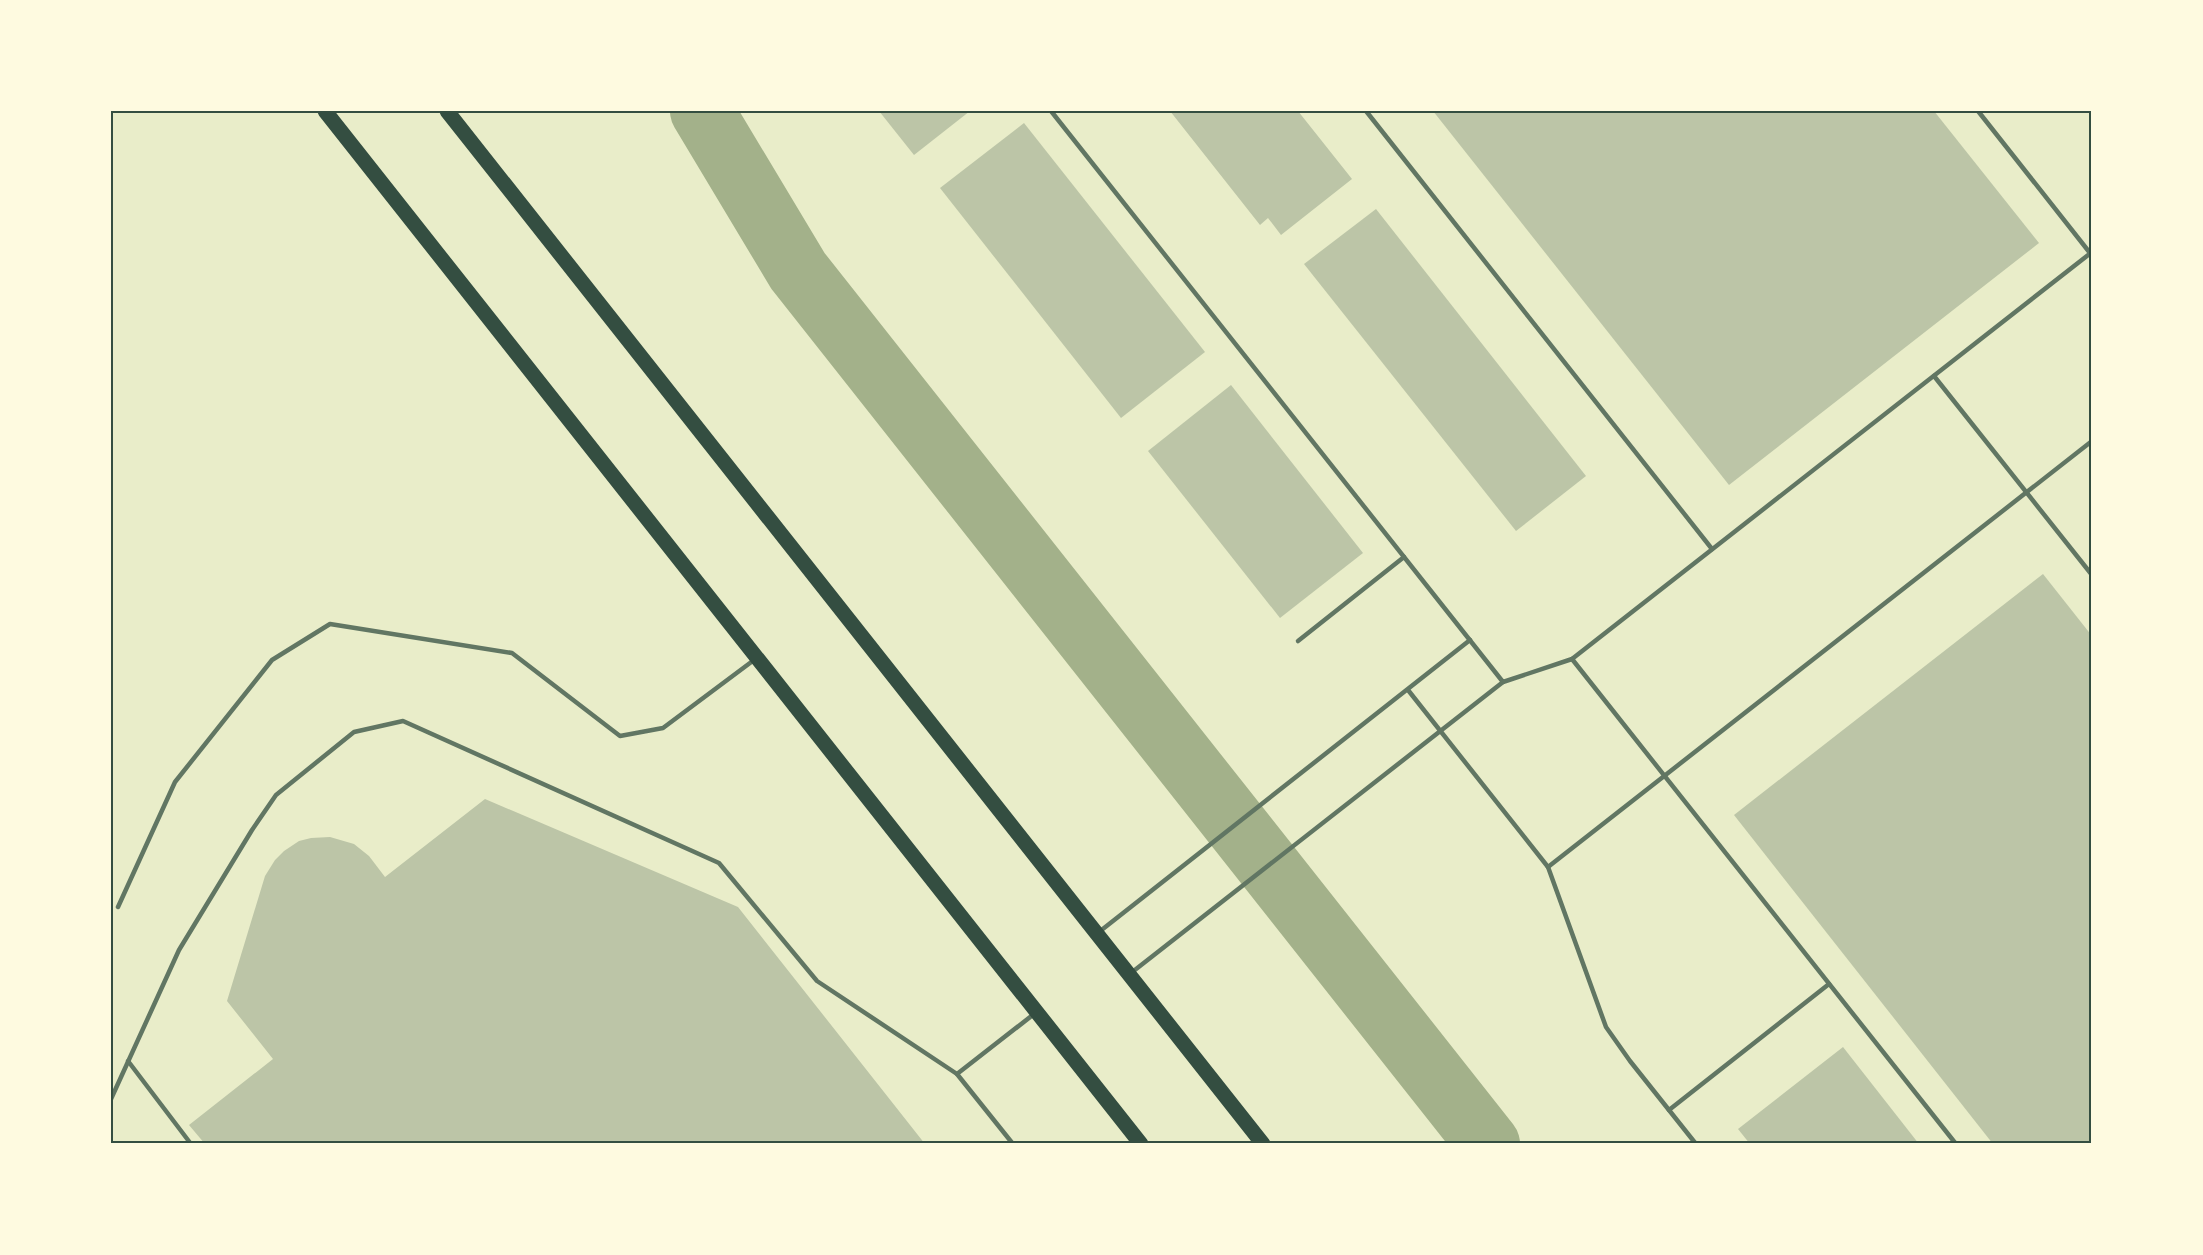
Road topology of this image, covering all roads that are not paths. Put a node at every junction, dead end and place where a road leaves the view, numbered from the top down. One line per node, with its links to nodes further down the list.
1 (326, 111): 15 (main road)
2 (447, 111): 23 (main road)
3 (1051, 111): 11 (lane)
4 (1366, 111): 10 (lane)
5 (1978, 111): 6 (lane)
6 (2091, 252): 7 (lane)
7 (1934, 376): 9 (lane); 10 (lane)
8 (2092, 441): 9 (lane)
9 (2026, 492): 12 (lane); 20 (lane)
10 (1712, 549): 16 (lane)
11 (1404, 557): 13 (lane); 14 (lane)
12 (2092, 575)
13 (1470, 640): 17 (lane); 18 (lane)
14 (1298, 641)
15 (757, 658): 22 (lane); 26 (main road)
16 (1572, 659): 17 (lane); 20 (lane)
17 (1503, 682): 19 (lane)
18 (1408, 690): 19 (lane); 23 (lane)
19 (1440, 731): 21 (lane); 24 (lane)
20 (1665, 776): 21 (lane); 25 (lane)
21 (1548, 867): 30 (lane)
22 (118, 907)
23 (1096, 933): 24 (main road)
24 (1129, 975): 34 (main road)
25 (1829, 984): 30 (lane); 36 (lane)
26 (1037, 1012): 28 (lane); 33 (main road)
27 (128, 1061): 28 (lane); 29 (lane); 31 (lane)
28 (957, 1074): 32 (lane)
29 (111, 1099)
30 (1669, 1110): 35 (lane)
31 (191, 1144)
32 (1013, 1144)
33 (1141, 1144)
34 (1263, 1144)
35 (1696, 1144)
36 (1956, 1144)

